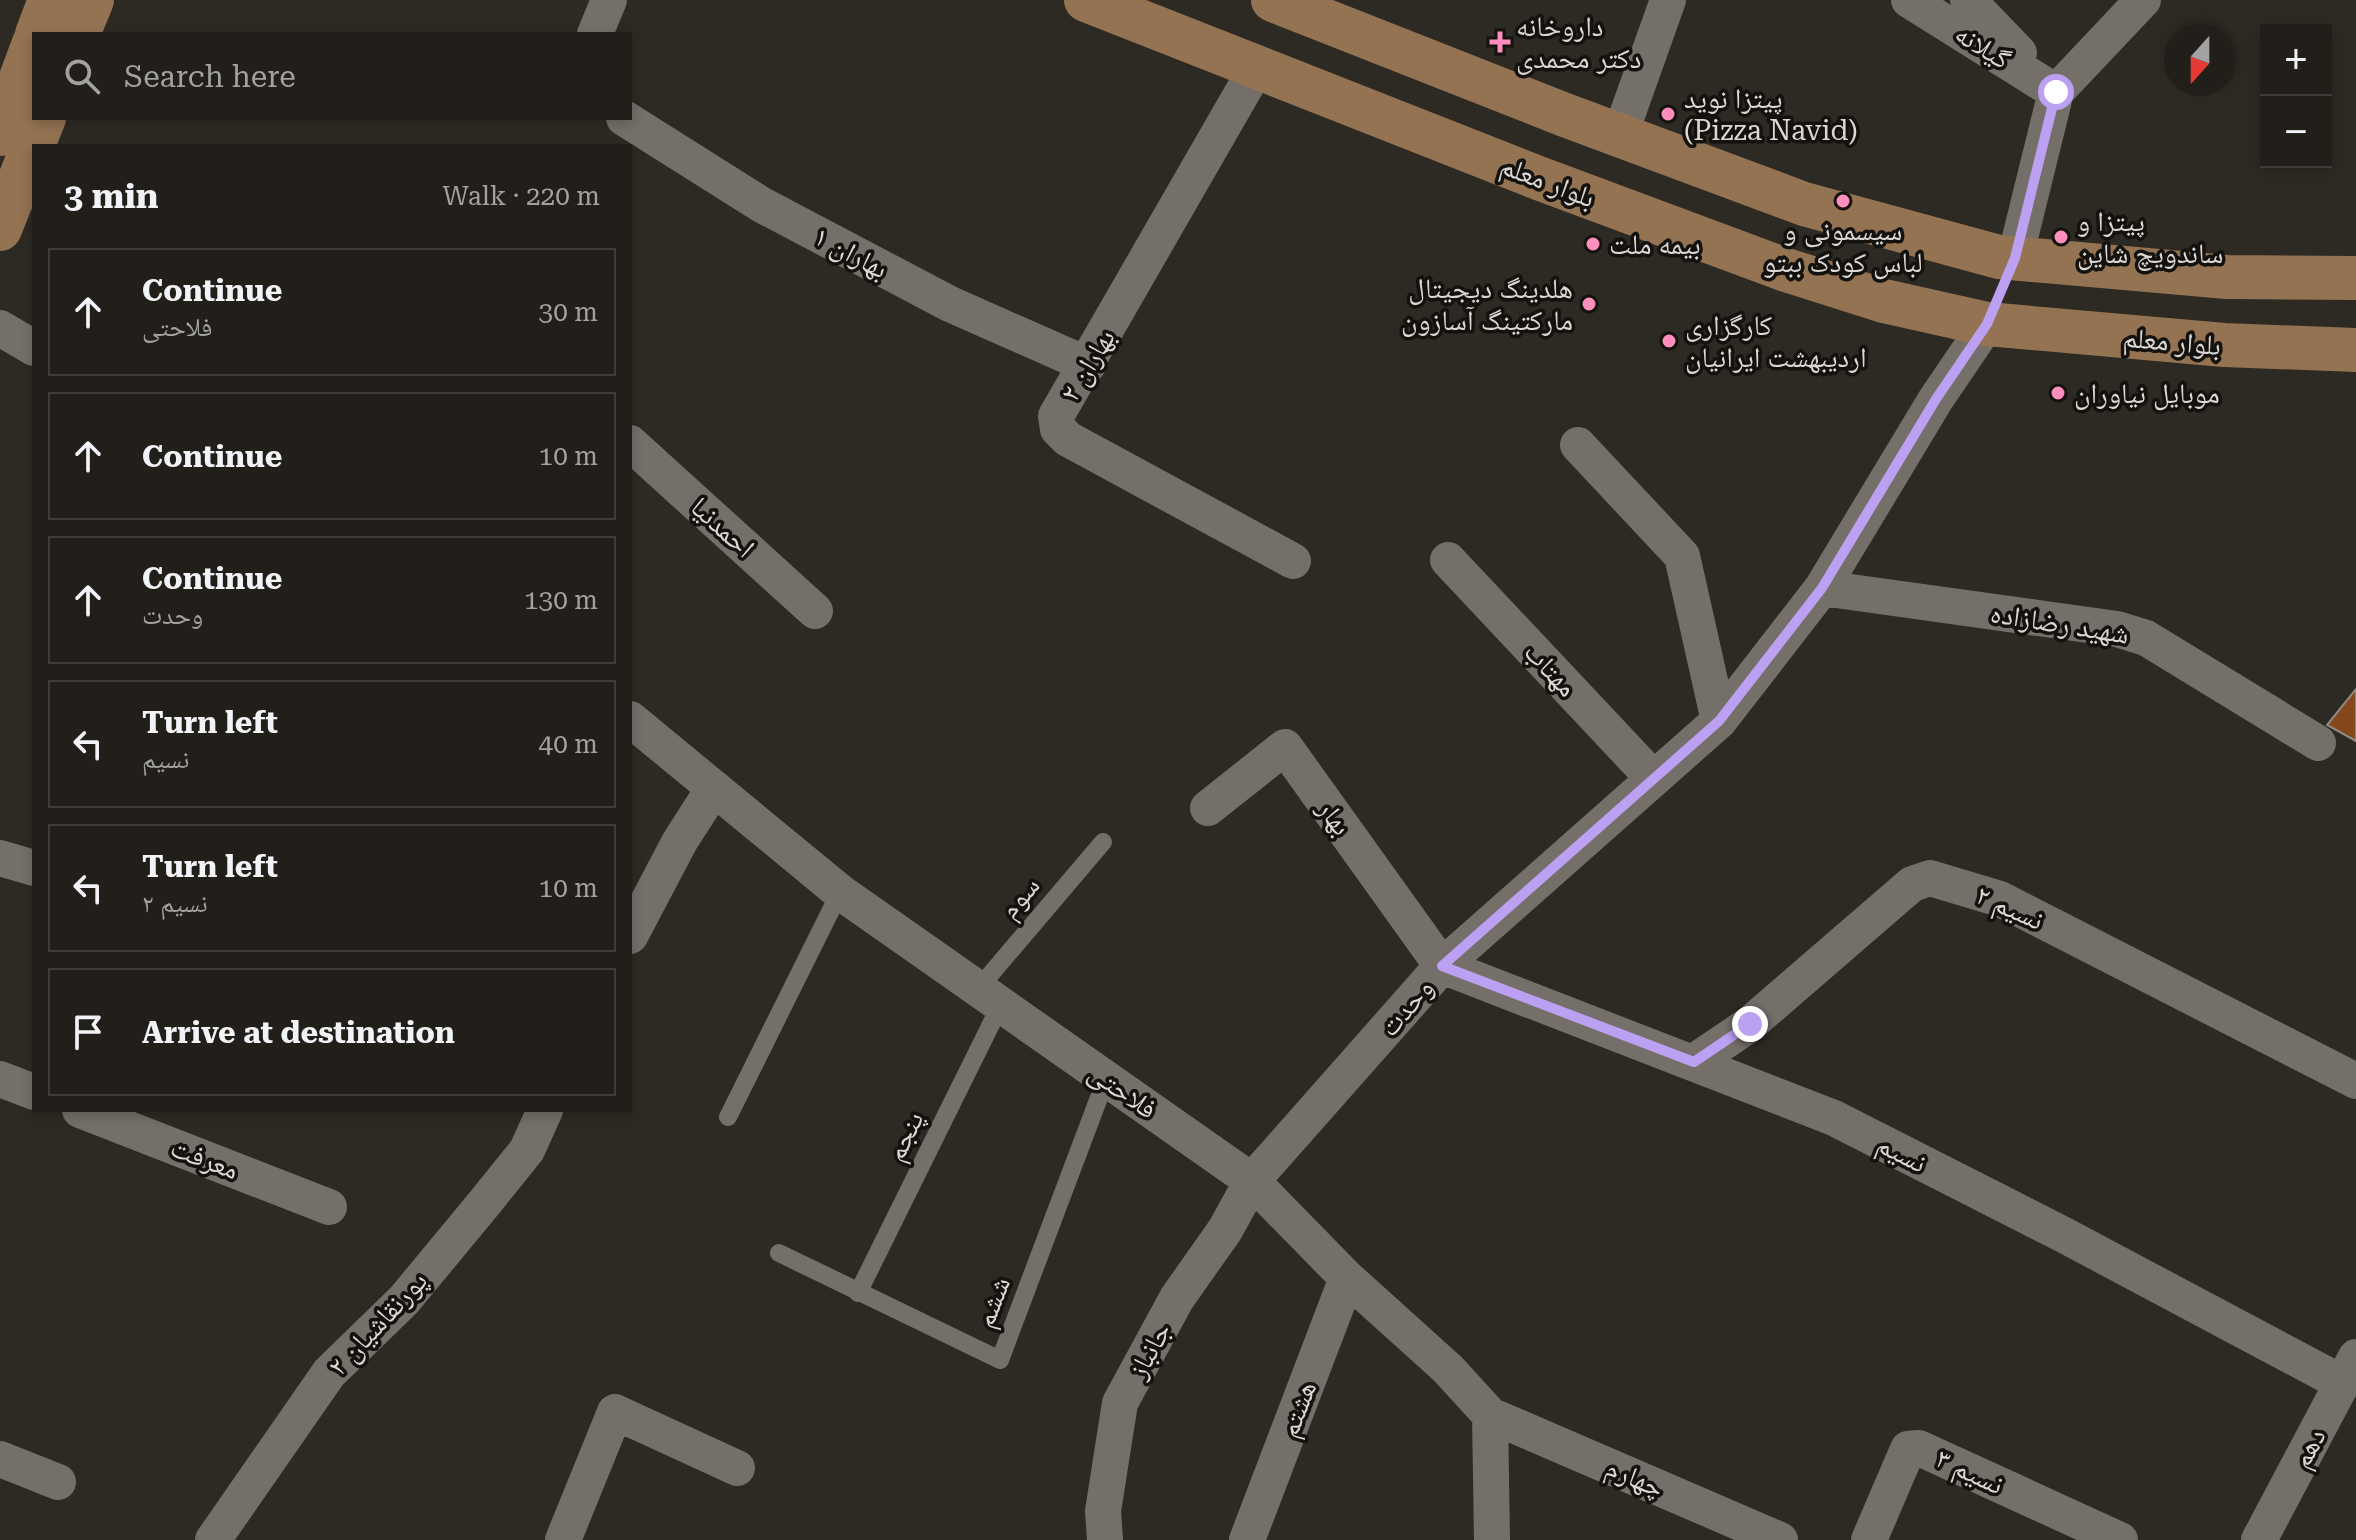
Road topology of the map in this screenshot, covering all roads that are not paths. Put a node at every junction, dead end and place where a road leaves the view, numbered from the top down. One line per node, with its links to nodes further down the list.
1 (50, 0): 10 (main road)
2 (92, 0): 11 (main road)
3 (609, 0): 12 (street)
4 (1086, 0): 14 (main road, بلوار معلم)
5 (1273, 0): 19 (main road)
6 (1668, 0): 19 (street)
7 (1909, 0): 15 (street, گیلانه)
8 (1968, 0): 15 (street)
9 (2143, 0): 15 (street)
10 (38, 32)
11 (79, 32)
12 (596, 32)
13 (32, 48): 18 (main road)
14 (1257, 67): 25 (main road, بلوار معلم); 29 (street, بهاران ۲)
15 (2056, 92): 23 (street)
16 (43, 120): 20 (main road)
17 (627, 120): 29 (street, بهاران ۱)
18 (0, 134)
19 (1620, 135): 23 (main road)
20 (34, 144)
21 (32, 148): 22 (main road)
22 (0, 229)
23 (2015, 258): 24 (main road); 25 (main road)
24 (2356, 278)
25 (1987, 324): 28 (main road, بلوار معلم); 34 (street, وحدت)
26 (0, 328): 27 (street)
27 (32, 347)
28 (2356, 350)
29 (1088, 365): 33 (street, بهاران ۲)
30 (632, 445): 35 (street, احمدنیا)
31 (1578, 445): 37 (street)
32 (1448, 560): 39 (street, مهتاب)
33 (1293, 561)
34 (1822, 588): 37 (street, وحدت); 38 (street, شهید رضازاده)
35 (815, 611)
36 (632, 721): 40 (street, فلاحتی)
37 (1719, 721): 39 (street, وحدت)
38 (2318, 743)
39 (1653, 778): 47 (street, وحدت)
40 (714, 788): 45 (street, فلاحتی); 46 (street)
41 (1208, 808): 47 (street, بهار)
42 (1103, 842): 48 (lane, سوم)
43 (0, 858): 44 (street)
44 (32, 867)
45 (840, 892): 48 (street, فلاحتی); 56 (lane)
46 (632, 932)
47 (1442, 966): 49 (street, نسیم); 57 (street, وحدت)
48 (989, 996): 51 (street, فلاحتی); 61 (lane, پنجم)
49 (1694, 1062): 52 (street, نسیم ٢); 62 (street, نسیم)
50 (0, 1079): 53 (street)
51 (1106, 1079): 57 (street, فلاحتی); 61 (lane, ششم)
52 (2356, 1081)
53 (32, 1091)
54 (85, 1112): 58 (street, معرفت)
55 (544, 1112): 67 (street, پورنقاشیان ۲)
56 (728, 1117)
57 (1252, 1181): 60 (street, فلاحتی); 69 (street, جانباز)
58 (329, 1207)
59 (779, 1253): 61 (lane, ششم)
60 (1347, 1278): 63 (street, فلاحتی); 70 (street, هشتم)
61 (858, 1293)
62 (2349, 1370): 75 (street, دهم)
63 (1490, 1415): 71 (street); 72 (street, چهارم)
64 (0, 1459): 66 (street)
65 (737, 1468): 68 (street)
66 (58, 1482)
67 (213, 1540)
68 (563, 1540)
69 (1105, 1540)
70 (1247, 1540)
71 (1492, 1540)
72 (1780, 1540)
73 (1869, 1540): 74 (street, نسیم ۳)
74 (2120, 1540)
75 (2259, 1540)

